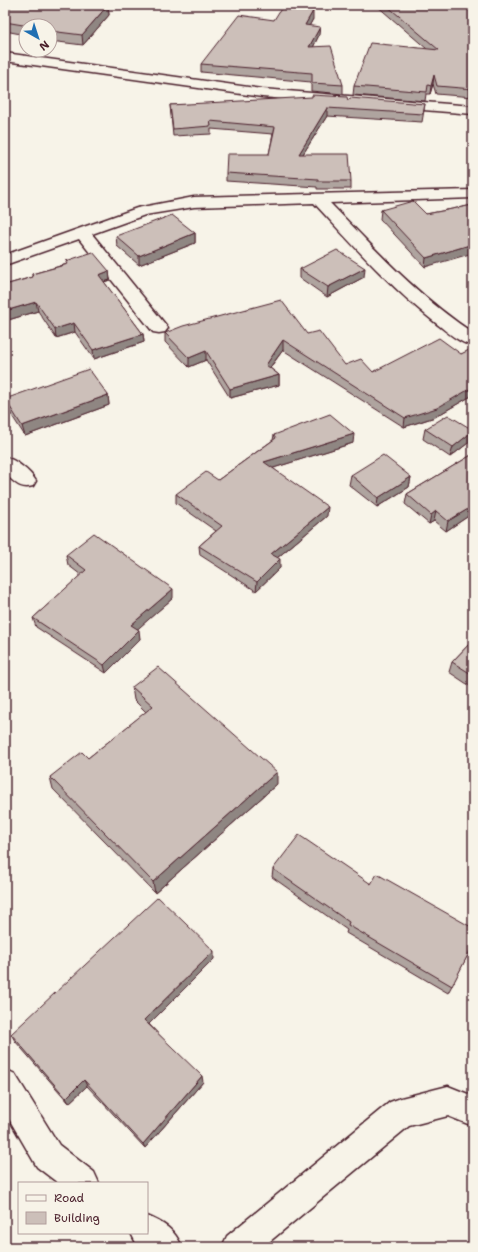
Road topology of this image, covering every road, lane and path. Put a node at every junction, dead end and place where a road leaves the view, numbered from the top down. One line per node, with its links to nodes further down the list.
1 (5, 57): 2 (street)
2 (473, 110)
3 (473, 194): 4 (street)
4 (318, 199): 5 (street); 8 (street)
5 (83, 233): 6 (street); 7 (street)
6 (5, 260)
7 (159, 328)
8 (473, 341)
9 (5, 464): 10 (street)
10 (26, 482)
11 (5, 1084): 13 (street)
12 (473, 1111): 16 (street)
13 (82, 1182)
14 (148, 1233): 15 (street)
15 (166, 1247)
16 (238, 1247)

